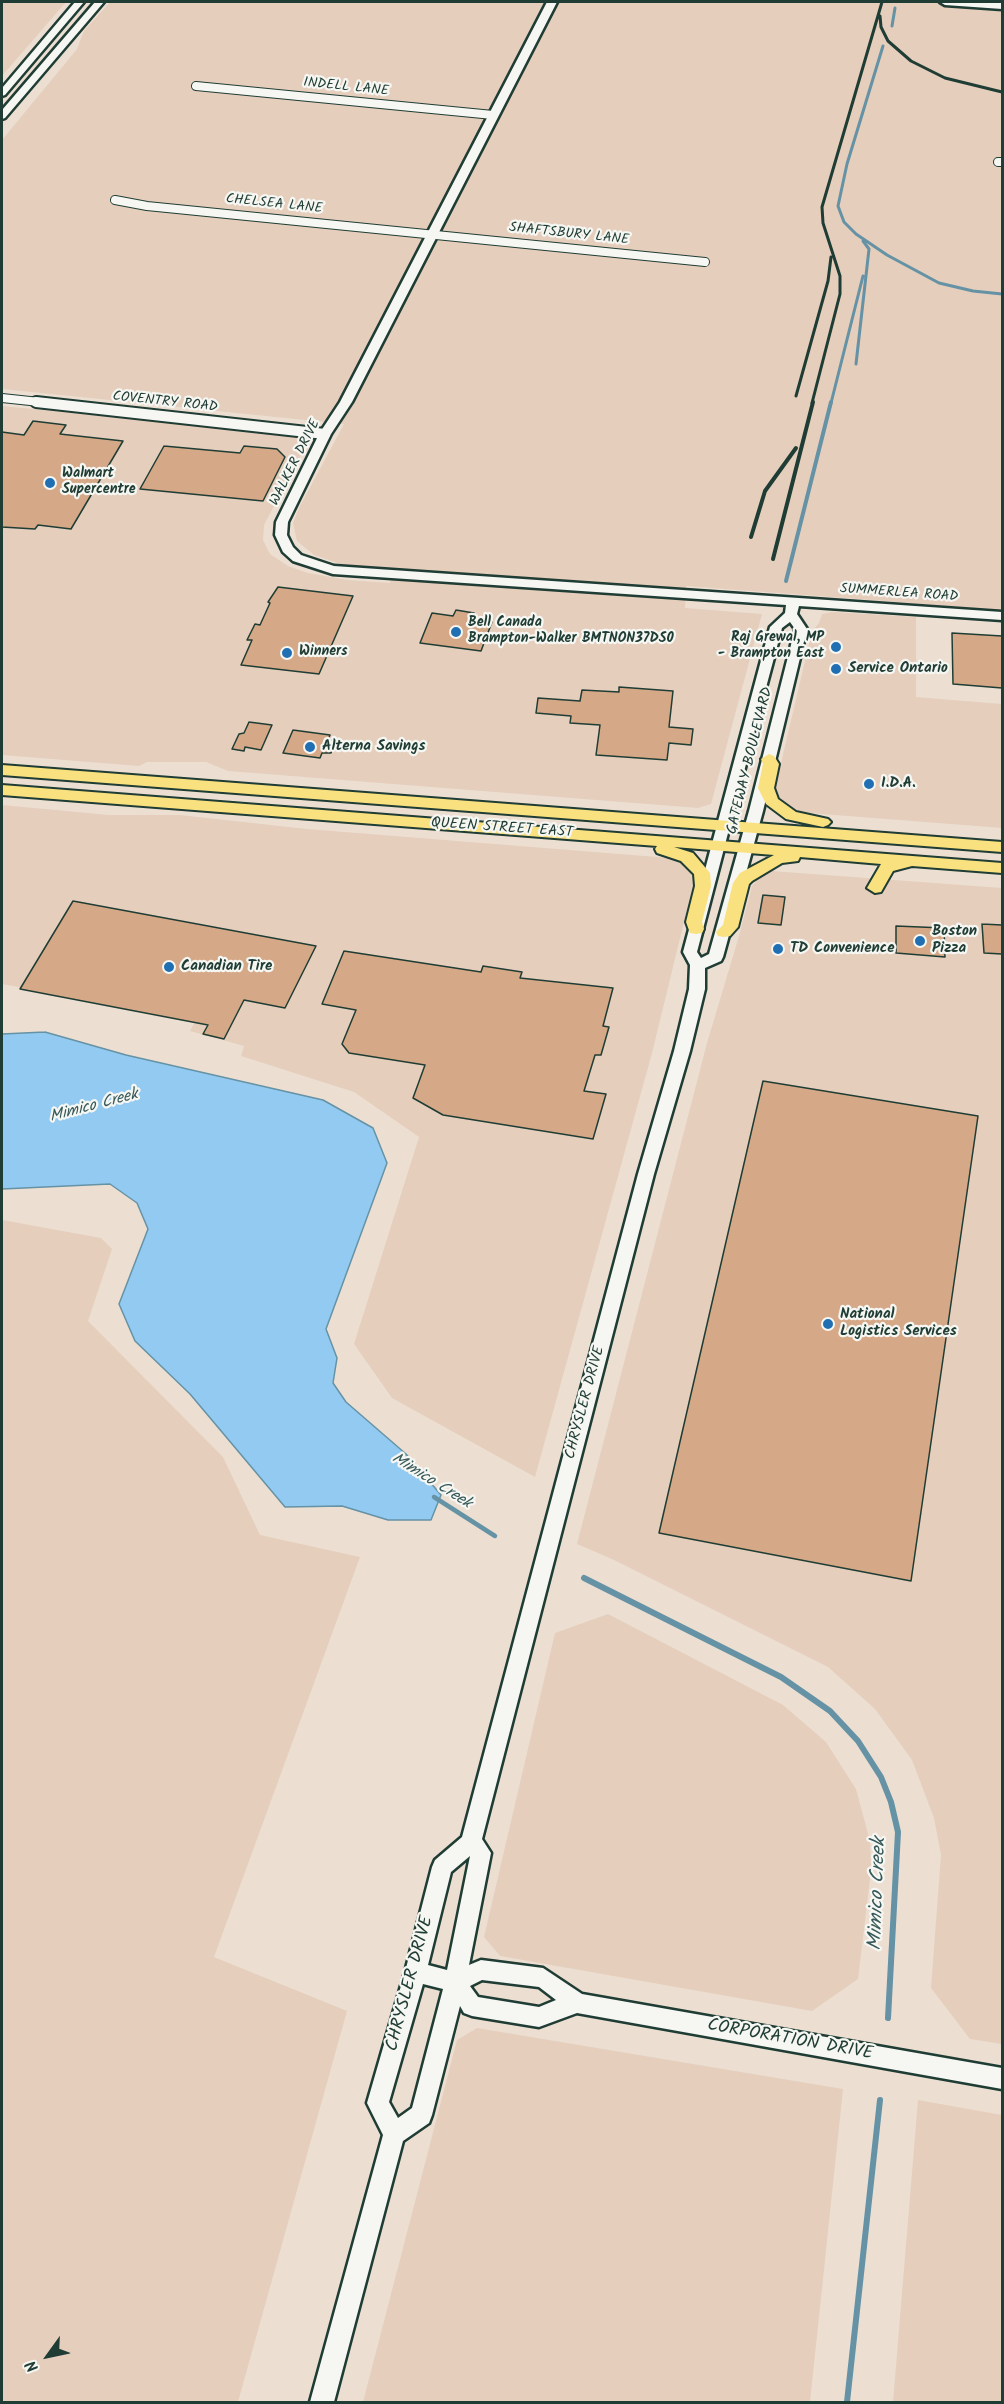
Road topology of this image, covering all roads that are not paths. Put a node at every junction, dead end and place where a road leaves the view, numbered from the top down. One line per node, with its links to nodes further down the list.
1 (79, 2): 7 (street)
2 (99, 2): 9 (street)
3 (552, 2): 8 (street, WALKER DRIVE)
4 (945, 2): 5 (street)
5 (1002, 6)
6 (196, 86): 8 (street, INDELL LANE)
7 (2, 93)
8 (493, 115): 11 (street, WALKER DRIVE)
9 (2, 116)
10 (115, 200): 11 (street, CHELSEA LANE)
11 (431, 235): 12 (street, SHAFTSBURY LANE); 14 (street, WALKER DRIVE)
12 (705, 262)
13 (2, 398): 14 (street, COVENTRY ROAD)
14 (325, 434): 15 (street, WALKER DRIVE)
15 (792, 608): 16 (street, SUMMERLEA ROAD); 17 (street, GATEWAY BOULEVARD); 20 (street, GATEWAY BOULEVARD)
16 (1002, 616)
17 (769, 759): 21 (street, GATEWAY BOULEVARD); 23 (main road)
18 (2, 770): 20 (main road, QUEEN STREET EAST)
19 (2, 790): 22 (main road, QUEEN STREET EAST)
20 (723, 826): 21 (main road, QUEEN STREET EAST); 24 (street, CHRYSLER DRIVE)
21 (752, 828): 23 (main road, QUEEN STREET EAST); 26 (street, GATEWAY BOULEVARD)
22 (589, 836): 24 (main road, QUEEN STREET EAST); 30 (main road)
23 (931, 841): 25 (main road, QUEEN STREET EAST)
24 (718, 846): 26 (main road, QUEEN STREET EAST); 30 (street, CHRYSLER DRIVE)
25 (1002, 847)
26 (746, 848): 27 (main road, QUEEN STREET EAST); 31 (street)
27 (856, 856): 28 (main road, QUEEN STREET EAST); 28 (main road); 31 (main road)
28 (916, 861): 29 (main road, QUEEN STREET EAST)
29 (1002, 867)
30 (696, 929): 32 (street, CHRYSLER DRIVE)
31 (724, 932): 32 (street)
32 (698, 965): 33 (street, CHRYSLER DRIVE)
33 (471, 1842): 34 (street, CHRYSLER DRIVE); 35 (street, CHRYSLER DRIVE)
34 (416, 1972): 35 (street); 38 (street, CHRYSLER DRIVE)
35 (455, 1982): 36 (street, CORPORATION DRIVE); 36 (street, CORPORATION DRIVE); 38 (street, CHRYSLER DRIVE)
36 (577, 2003): 37 (street, CORPORATION DRIVE)
37 (1002, 2079)
38 (394, 2134): 39 (street)
39 (322, 2403)

